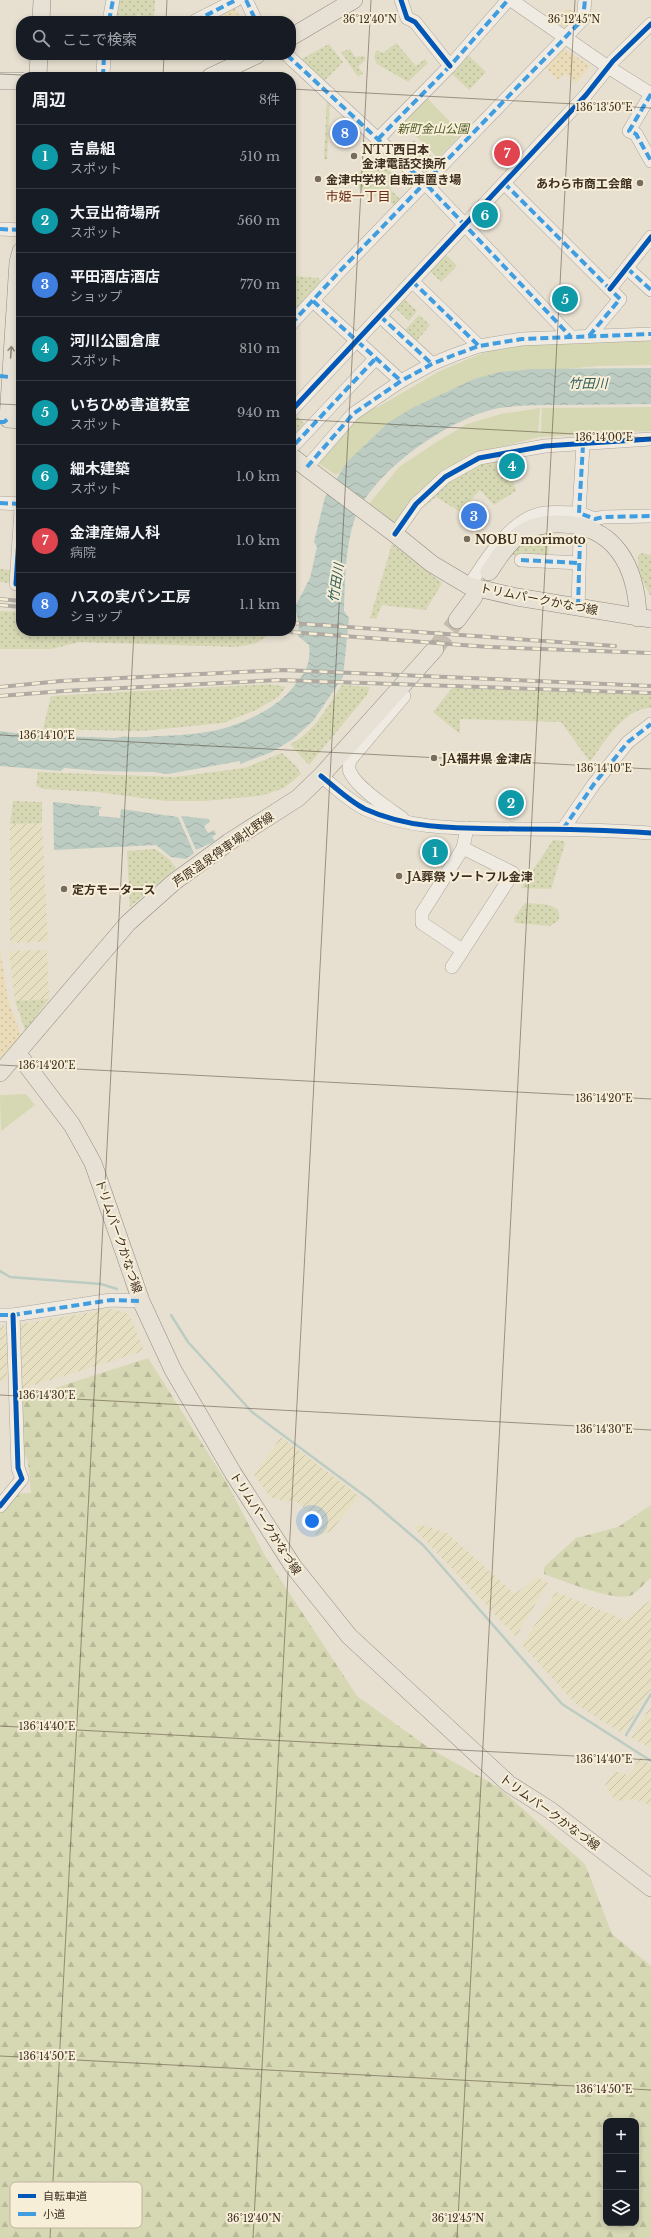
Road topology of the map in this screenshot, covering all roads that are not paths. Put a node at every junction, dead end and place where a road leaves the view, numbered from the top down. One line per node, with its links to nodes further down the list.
1 (42, 0): 9 (main road)
2 (113, 0): 10 (street)
3 (236, 0): 11 (street)
4 (246, 0): 12 (street)
5 (354, 0): 14 (main road)
6 (401, 0): 20 (street)
7 (510, 0): 15 (street); 20 (street)
8 (585, 0): 15 (street)
9 (41, 16)
10 (110, 16)
11 (205, 16)
12 (254, 16)
13 (651, 24): 21 (street)
14 (296, 34)
15 (566, 37): 21 (street); 30 (street)
16 (39, 60): 22 (main road)
17 (104, 60): 23 (street)
18 (246, 60): 24 (main road)
19 (292, 60): 28 (street)
20 (450, 66): 28 (street)
21 (608, 67): 27 (street); 31 (street)
22 (38, 72)
23 (103, 72)
24 (221, 72)
25 (0, 80): 26 (main road)
26 (16, 81)
27 (651, 94): 29 (street)
28 (378, 139): 30 (street)
29 (651, 161)
30 (425, 183): 32 (street); 41 (street)
31 (504, 183): 32 (street); 39 (street)
32 (465, 225): 38 (street); 45 (street)
33 (0, 229): 34 (street)
34 (16, 230)
35 (651, 237): 36 (street)
36 (627, 268): 39 (street); 40 (street)
37 (16, 280): 51 (main road, one-way to 37)
38 (412, 281): 42 (street); 48 (street)
39 (610, 289): 46 (street)
40 (651, 290)
41 (312, 301): 43 (street); 47 (street)
42 (380, 316): 47 (street); 50 (street)
43 (296, 319)
44 (651, 334): 46 (street)
45 (570, 336): 46 (street); 48 (street)
46 (589, 336)
47 (357, 340): 49 (street); 53 (street)
48 (479, 346): 50 (street)
49 (375, 359): 52 (street); 57 (street)
50 (432, 364): 52 (street)
51 (5, 376): 54 (main road)
52 (401, 382): 59 (street)
53 (296, 406)
54 (10, 420)
55 (651, 439): 56 (street)
56 (583, 445): 62 (street); 64 (street)
57 (296, 447)
58 (296, 453): 59 (main road, トリムパークかなづ線)
59 (310, 469): 64 (main road, トリムパークかなづ線)
60 (0, 503): 61 (street)
61 (16, 504)
62 (579, 513): 63 (street); 69 (street)
63 (651, 516)
64 (391, 531): 69 (main road, トリムパークかなづ線)
65 (580, 538): 67 (street)
66 (521, 560): 67 (street)
67 (579, 563): 70 (street)
68 (489, 572): 71 (main road)
69 (472, 591): 70 (main road, トリムパークかなづ線); 72 (main road)
70 (578, 607): 71 (main road, トリムパークかなづ線)
71 (645, 618)
72 (457, 620)
73 (436, 649): 76 (main road, 芦原温泉停車場北野線)
74 (404, 696): 77 (street)
75 (651, 724): 79 (street)
76 (321, 776): 77 (street); 84 (main road, 芦原温泉停車場北野線)
77 (407, 822): 78 (street)
78 (467, 828): 79 (street); 81 (street)
79 (563, 829): 80 (street)
80 (651, 833)
81 (463, 848): 82 (street); 82 (street)
82 (462, 950): 83 (street)
83 (452, 968)
84 (18, 1054): 85 (main road, 芦原温泉停車場北野線); 86 (main road, トリムパークかなづ線)
85 (0, 1073)
86 (141, 1301): 87 (street); 89 (main road, トリムパークかなづ線)
87 (7, 1315): 88 (street)
88 (0, 1506)
89 (651, 1888)

